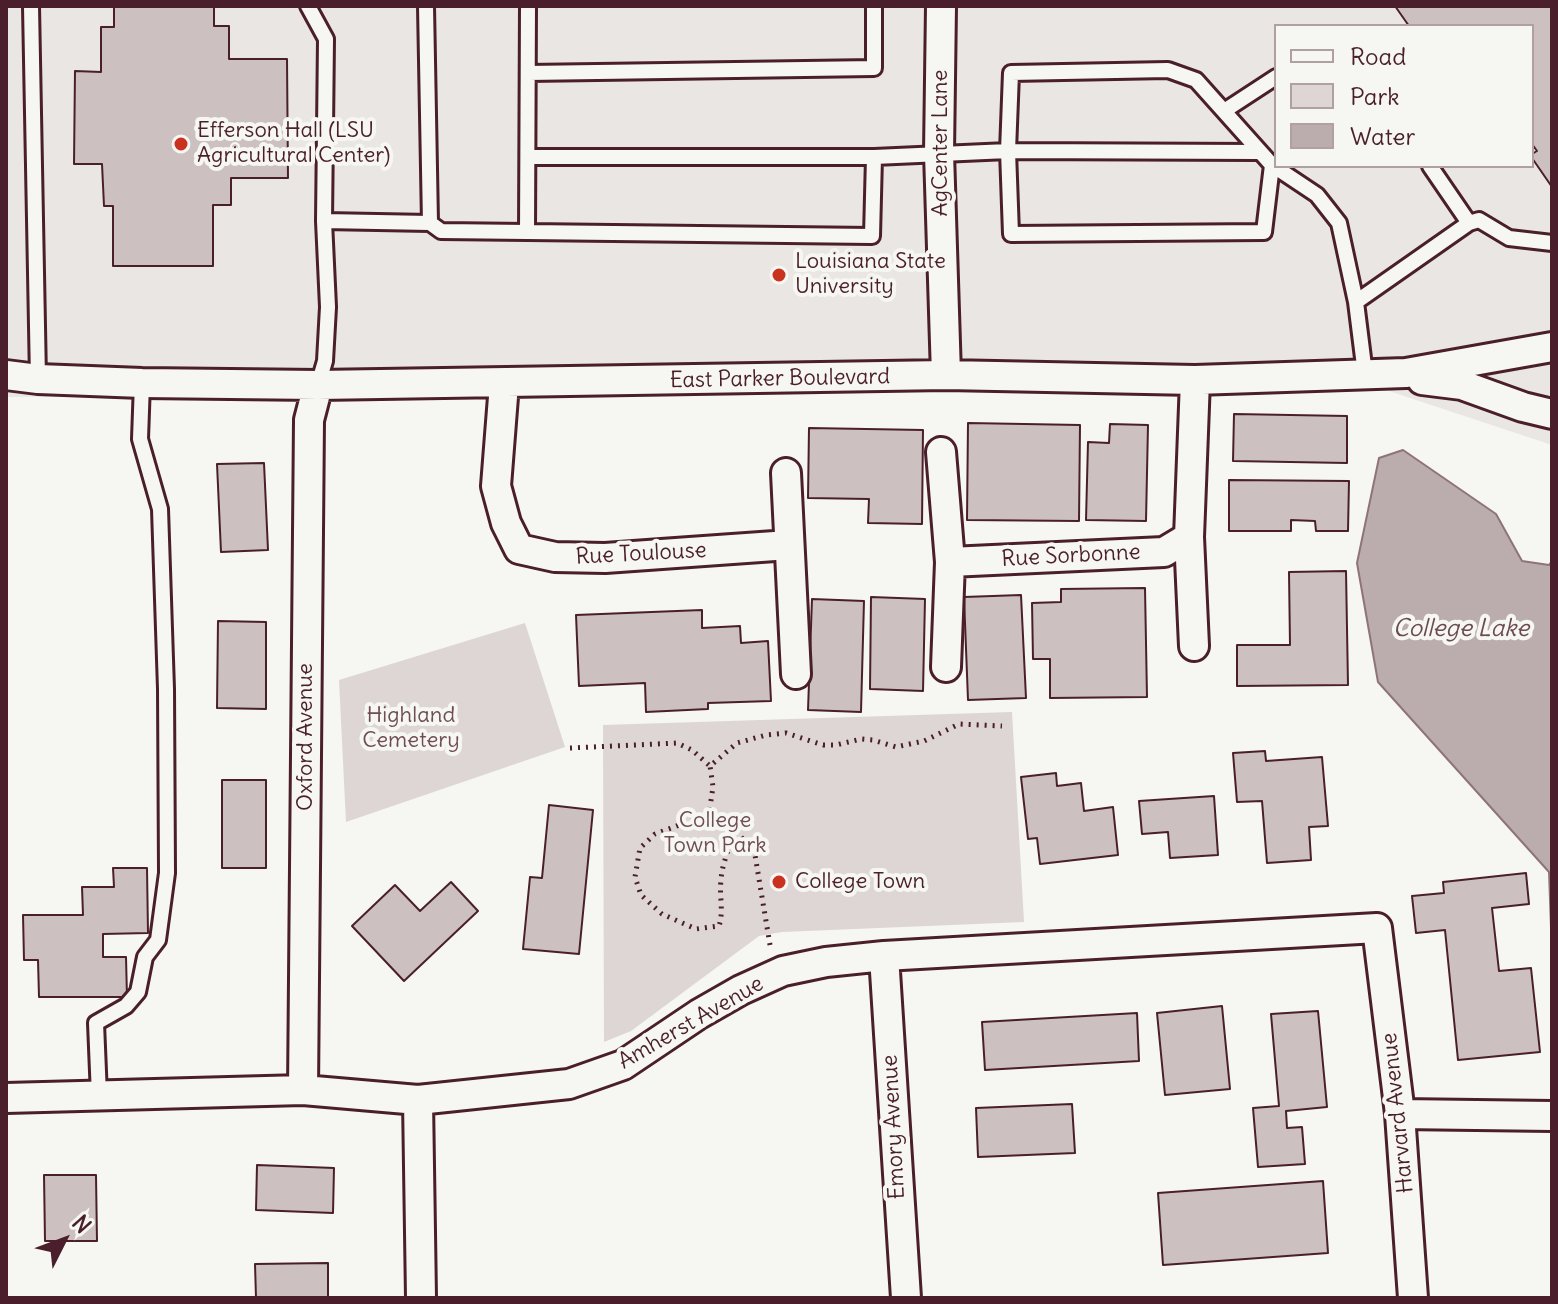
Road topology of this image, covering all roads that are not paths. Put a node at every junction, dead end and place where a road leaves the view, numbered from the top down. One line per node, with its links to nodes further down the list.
1 (31, 6): 28 (lane)
2 (308, 6): 18 (lane)
3 (426, 6): 19 (lane)
4 (528, 6): 7 (lane)
5 (874, 6): 7 (lane)
6 (941, 6): 12 (street, AgCenter Lane)
7 (528, 73): 13 (lane)
8 (1274, 78): 9 (lane)
9 (1224, 111): 10 (lane); 11 (lane)
10 (1008, 151): 11 (lane); 12 (lane); 15 (lane)
11 (1259, 152): 15 (lane)
12 (939, 153): 14 (lane); 27 (street, AgCenter Lane)
13 (528, 157): 14 (lane); 21 (lane)
14 (874, 157): 21 (lane)
15 (1272, 165)
16 (1276, 168): 23 (lane)
17 (1431, 168): 20 (lane)
18 (324, 221): 19 (lane); 32 (lane)
19 (430, 223): 21 (lane)
20 (1469, 223): 22 (lane); 23 (lane)
21 (527, 232)
22 (1552, 243)
23 (1356, 302): 25 (lane)
24 (1552, 347): 25 (street, East Parker Boulevard)
25 (1365, 374): 29 (street, East Parker Boulevard); 33 (street)
26 (6, 375): 28 (street, East Parker Boulevard)
27 (946, 375): 29 (street, East Parker Boulevard); 31 (street, East Parker Boulevard)
28 (38, 379): 30 (street, East Parker Boulevard)
29 (1195, 380): 36 (street)
30 (142, 383): 32 (street, East Parker Boulevard); 45 (lane)
31 (504, 384): 32 (street, East Parker Boulevard); 37 (street, Rue Toulouse)
32 (318, 385): 44 (street, Oxford Avenue)
33 (1552, 414)
34 (941, 452): 38 (street)
35 (786, 473): 37 (street)
36 (1189, 537): 38 (street, Rue Sorbonne); 39 (street)
37 (789, 545): 41 (street)
38 (950, 562): 40 (street)
39 (1194, 646)
40 (946, 667)
41 (796, 674)
42 (1377, 928): 43 (street, Amherst Avenue); 48 (street, Harvard Avenue)
43 (884, 956): 47 (street, Amherst Avenue); 51 (street, Emory Avenue)
44 (303, 1090): 45 (street, Amherst Avenue); 47 (street, Amherst Avenue)
45 (99, 1096): 46 (street, Amherst Avenue)
46 (6, 1098)
47 (418, 1100): 50 (street)
48 (1400, 1114): 49 (street); 52 (street, Harvard Avenue)
49 (1552, 1116)
50 (421, 1298)
51 (906, 1298)
52 (1413, 1298)

